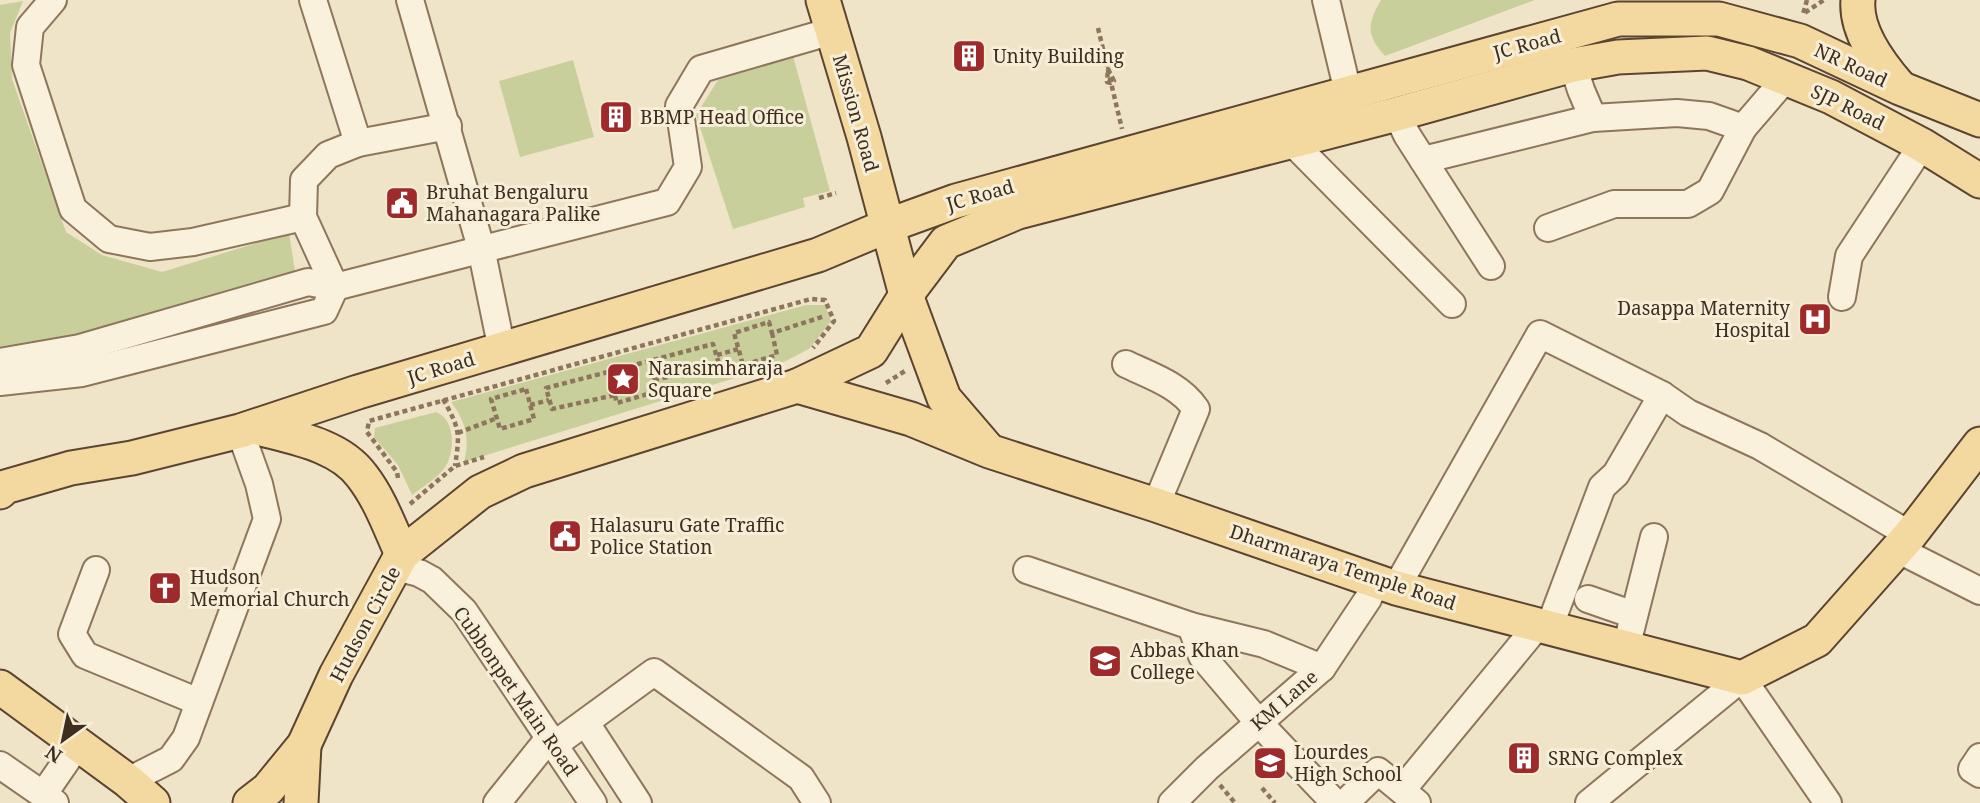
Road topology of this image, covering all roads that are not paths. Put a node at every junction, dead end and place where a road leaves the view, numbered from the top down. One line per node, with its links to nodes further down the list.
1 (53, 0): 24 (street)
2 (313, 0): 20 (street)
3 (410, 0): 17 (street)
4 (1326, 0): 13 (street)
5 (1748, 0): 7 (main road)
6 (1858, 0): 12 (main road)
7 (1706, 13): 9 (main road); 12 (main road, NR Road); 13 (main road, JC Road)
8 (827, 15): 25 (main road, Mission Road); 27 (street)
9 (1697, 54): 10 (main road, JC Road); 11 (main road, SJP Road)
10 (1573, 65): 14 (main road, JC Road); 15 (street)
11 (1786, 78): 18 (street); 21 (main road, SJP Road)
12 (1900, 88): 16 (main road, NR Road)
13 (1348, 92): 25 (main road, JC Road)
14 (1398, 114): 19 (main road, JC Road); 22 (street)
15 (1593, 118): 18 (street); 22 (street)
16 (1980, 120)
17 (448, 126): 20 (street); 27 (street)
18 (1743, 128): 26 (street)
19 (1291, 141): 29 (main road, JC Road); 32 (street)
20 (358, 143): 24 (street)
21 (1922, 145): 23 (main road, SJP Road); 30 (street)
22 (1423, 160): 28 (street)
23 (1980, 181)
24 (303, 217): 31 (street)
25 (887, 226): 29 (main road, Mission Road); 33 (main road, JC Road)
26 (1548, 228)
27 (481, 248): 31 (street); 33 (street)
28 (1491, 266)
29 (906, 295): 37 (main road, JC Road); 41 (main road)
30 (1842, 297)
31 (329, 299): 34 (street); 36 (street)
32 (1452, 304)
33 (502, 350): 39 (main road, JC Road)
34 (0, 362)
35 (1126, 365): 43 (street)
36 (0, 382)
37 (797, 386): 41 (main road, Dharmaraya Temple Road); 46 (main road, JC Road)
38 (1662, 395): 45 (street); 49 (street, KM Lane); 54 (street)
39 (247, 429): 42 (main road, Hudson Circle); 46 (main road, Hudson Circle); 59 (street)
40 (1980, 444): 45 (main road)
41 (989, 451): 43 (main road, Dharmaraya Temple Road)
42 (1, 487)
43 (1156, 505): 49 (main road, Dharmaraya Temple Road)
44 (1654, 537): 52 (street)
45 (1903, 542): 50 (street); 57 (main road)
46 (399, 560): 62 (street, Cubbonpet Main Road); 64 (main road, Hudson Circle)
47 (96, 570): 59 (street)
48 (1027, 570): 53 (street)
49 (1386, 585): 54 (main road, Dharmaraya Temple Road); 56 (street, KM Lane)
50 (1980, 591)
51 (1588, 599): 52 (street)
52 (1634, 615): 55 (street)
53 (1191, 626): 56 (street); 61 (street)
54 (1544, 626): 55 (main road, Dharmaraya Temple Road); 67 (street)
55 (1626, 648): 57 (main road, Dharmaraya Temple Road)
56 (1322, 668): 61 (street, KM Lane)
57 (1742, 678): 79 (street); 80 (street)
58 (0, 687): 63 (main road)
59 (199, 702): 66 (street)
60 (586, 723): 62 (street); 74 (street); 75 (street)
61 (1259, 723): 76 (street, KM Lane); 77 (street)
62 (552, 741): 72 (street); 73 (street, Cubbonpet Main Road)
63 (78, 744): 66 (main road); 68 (street)
64 (304, 745): 70 (main road, Hudson Circle); 71 (main road)
65 (0, 765): 68 (street)
66 (128, 780): 69 (main road)
67 (1409, 797): 78 (street)
68 (49, 799)
69 (153, 803)
70 (250, 803)
71 (301, 803)
72 (497, 803)
73 (593, 803)
74 (638, 803)
75 (817, 803)
76 (1172, 803)
77 (1335, 803)
78 (1345, 803)
79 (1589, 803)
80 (1828, 803)

